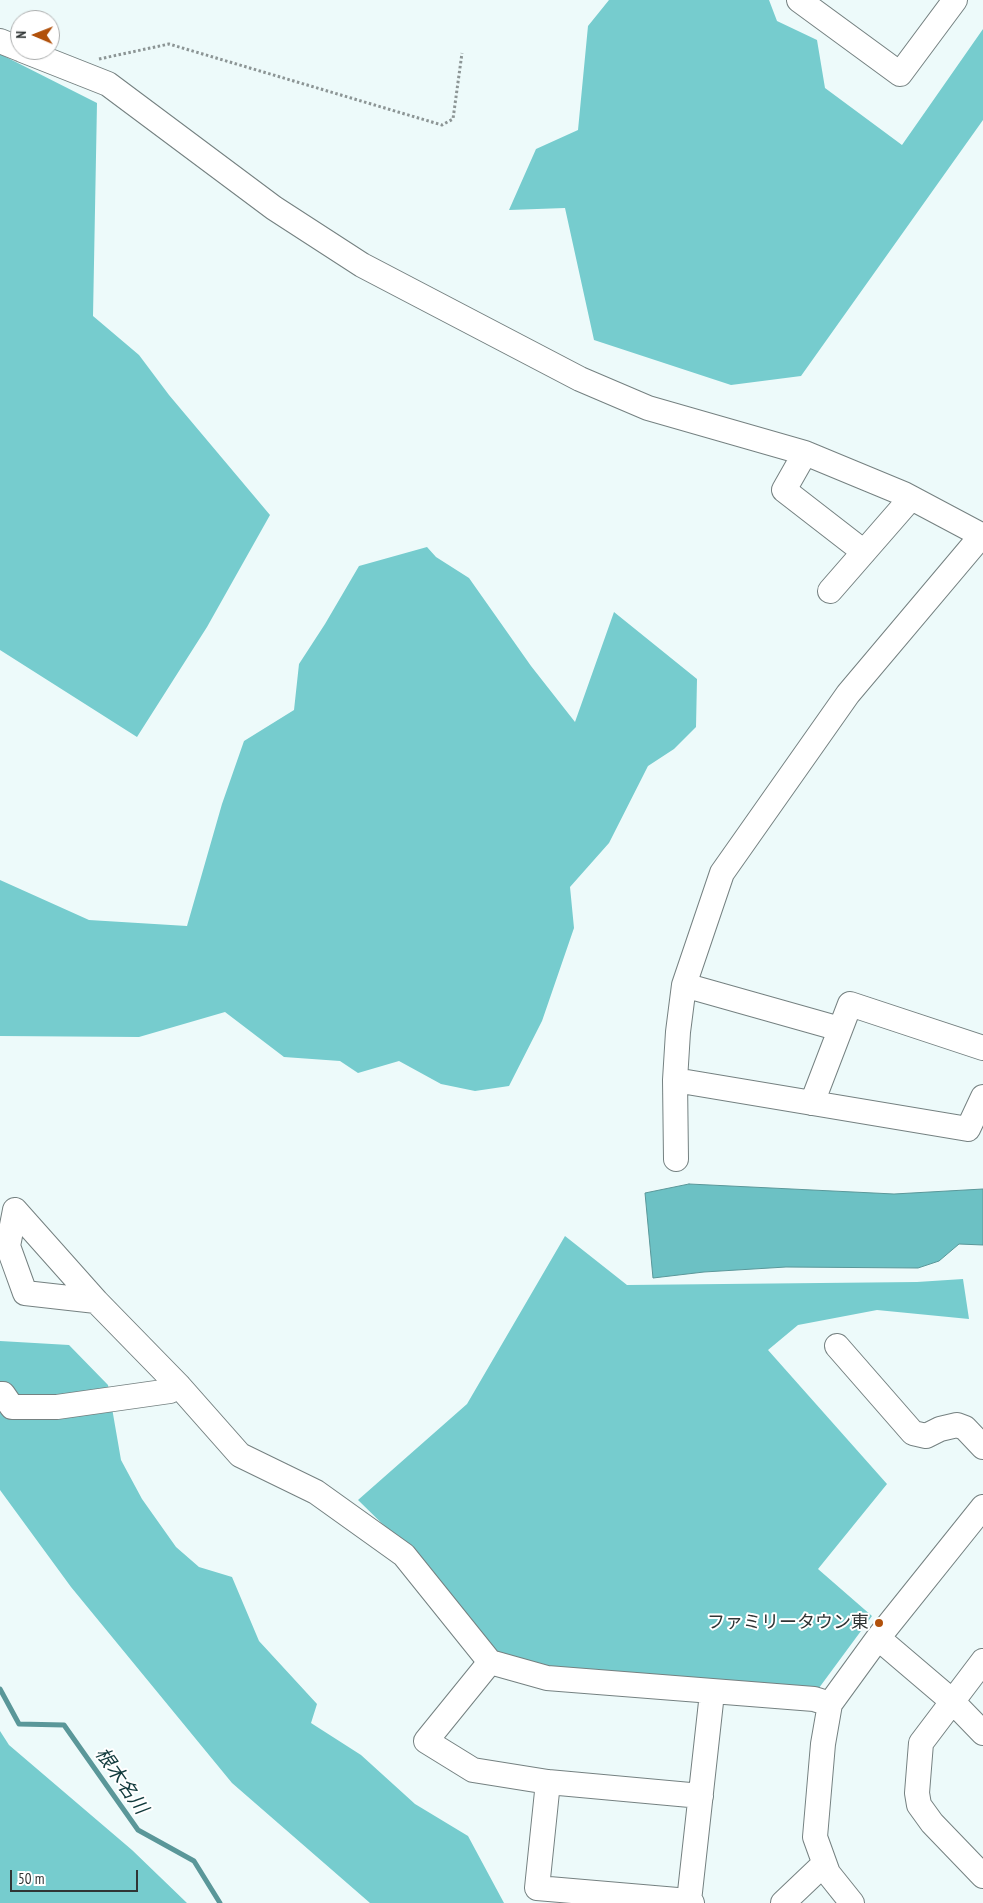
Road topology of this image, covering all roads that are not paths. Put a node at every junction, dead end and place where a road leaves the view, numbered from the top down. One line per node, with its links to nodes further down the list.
1 (799, 0): 2 (street)
2 (955, 0)
3 (48, 60): 4 (street)
4 (805, 453): 5 (street); 7 (street)
5 (911, 498): 6 (street); 7 (street)
6 (983, 535): 9 (street)
7 (864, 552): 8 (street)
8 (830, 591)
9 (684, 985): 10 (street); 12 (street)
10 (840, 1029): 11 (street); 14 (street)
11 (983, 1048)
12 (675, 1080): 14 (street); 15 (street)
13 (983, 1097): 14 (street)
14 (812, 1103)
15 (676, 1159)
16 (96, 1301): 18 (street)
17 (837, 1346): 20 (street)
18 (179, 1386): 19 (street); 24 (street)
19 (0, 1394)
20 (983, 1447)
21 (983, 1507): 22 (street)
22 (878, 1638): 26 (street); 27 (street)
23 (983, 1660): 26 (street)
24 (490, 1662): 25 (street); 29 (street)
25 (712, 1692): 27 (street); 30 (street)
26 (952, 1701): 28 (street); 32 (street)
27 (830, 1704): 31 (street)
28 (983, 1734)
29 (548, 1782): 30 (street); 33 (street)
30 (701, 1796): 33 (street)
31 (824, 1864): 34 (street); 35 (street)
32 (983, 1876)
33 (690, 1902)
34 (783, 1903)
35 (852, 1903)

